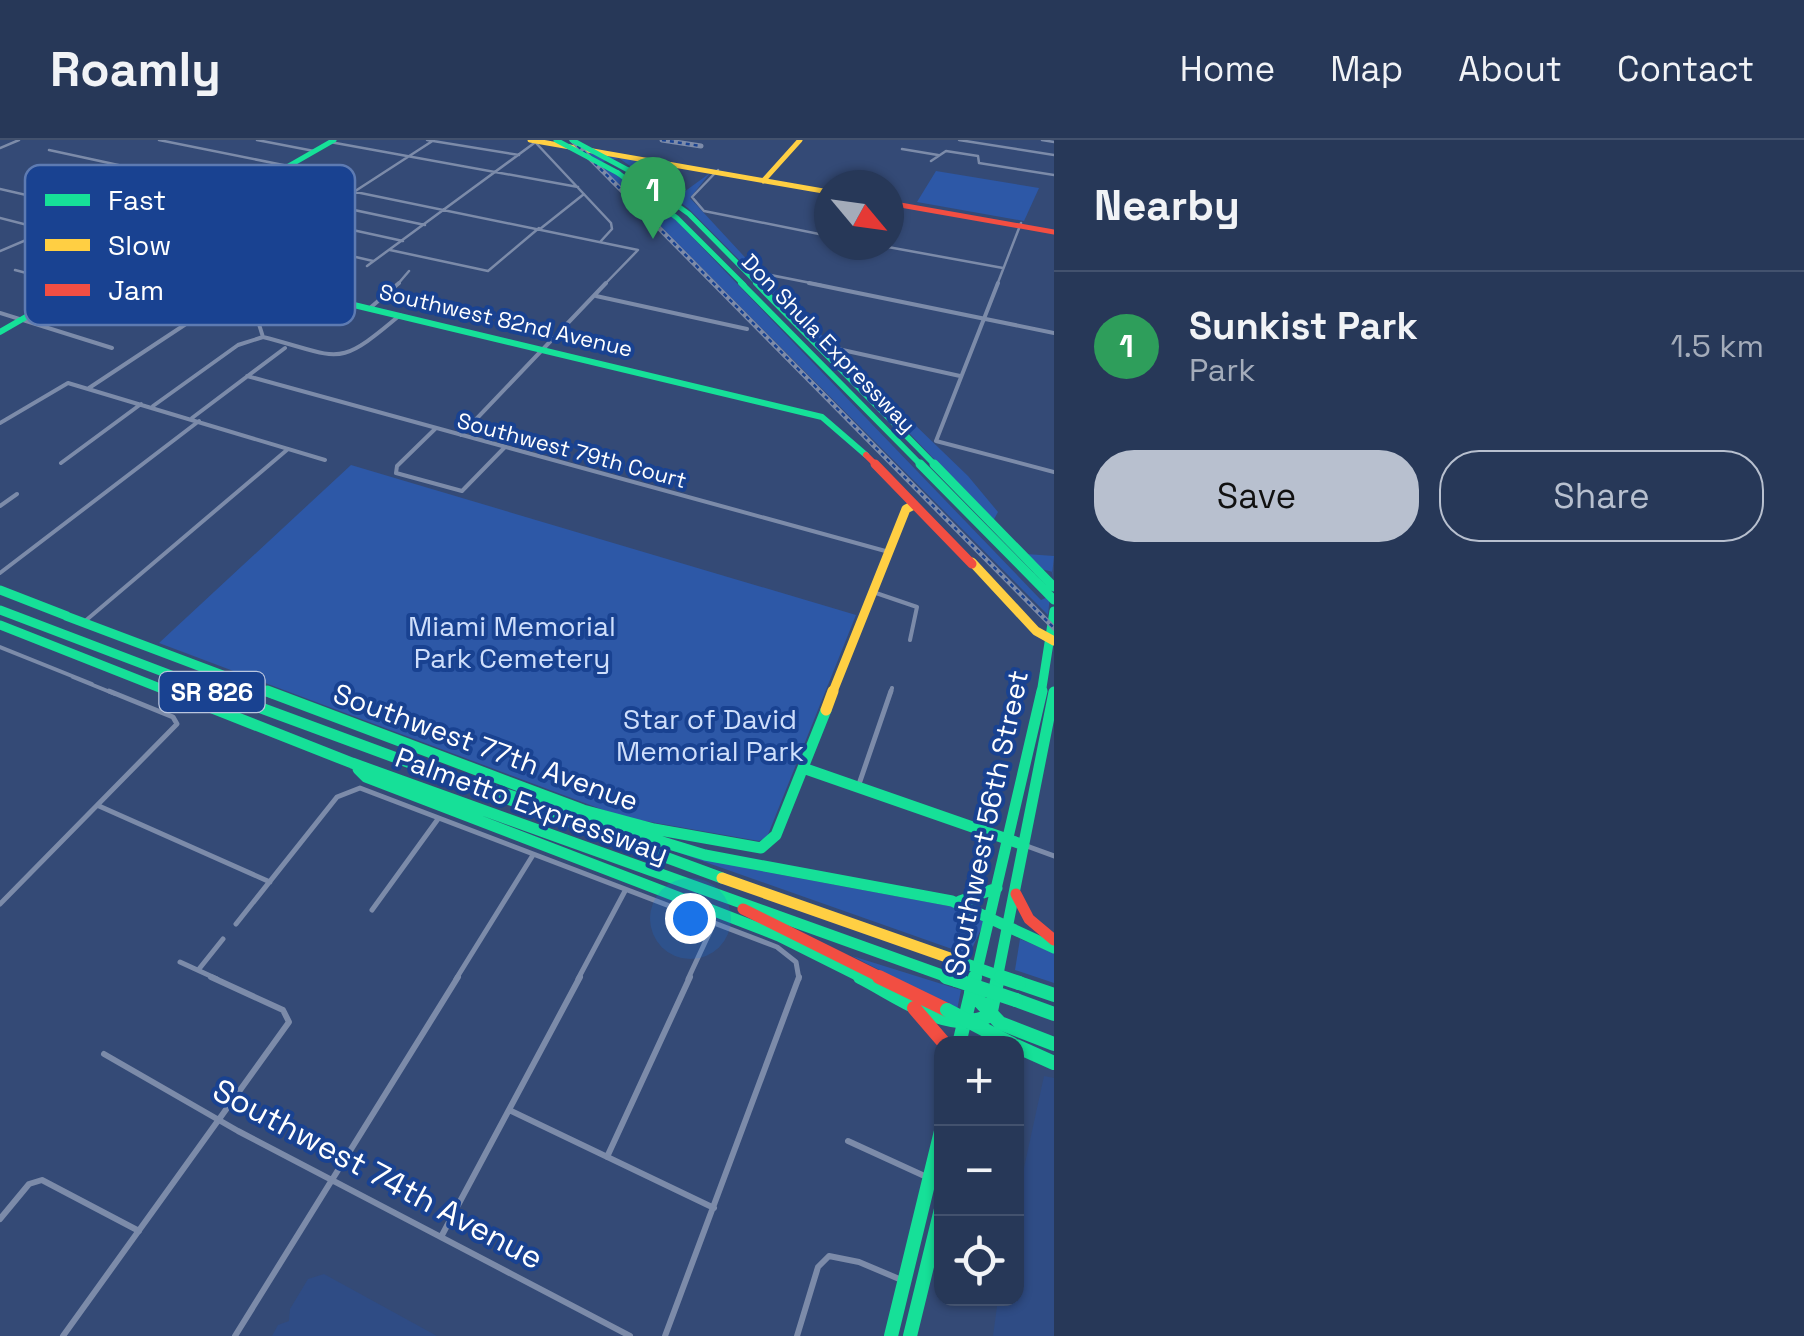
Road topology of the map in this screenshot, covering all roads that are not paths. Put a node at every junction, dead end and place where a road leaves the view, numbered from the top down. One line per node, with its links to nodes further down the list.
1 (16, 140): 14 (street)
2 (159, 140): 25 (street)
3 (257, 140): 13 (street)
4 (298, 140): 13 (street)
5 (432, 140): 18 (street); 21 (street)
6 (572, 140): 29 (main road, Don Shula Expressway, bridge)
7 (800, 140): 33 (main road)
8 (959, 140): 19 (street)
9 (1042, 140): 12 (street)
10 (330, 141): 17 (main road); 21 (street)
11 (540, 142): 18 (street); 29 (main road, Don Shula Expressway, bridge); 30 (main road); 34 (street)
12 (1054, 142)
13 (287, 146): 17 (street)
14 (0, 148)
15 (49, 150): 24 (street)
16 (902, 150): 20 (street)
17 (311, 151): 26 (main road)
18 (518, 155): 31 (street)
19 (1054, 155)
20 (941, 156): 23 (street); 28 (street)
21 (408, 157): 31 (street); 37 (street)
22 (1018, 160): 28 (street)
23 (930, 161)
24 (122, 165)
25 (280, 165)
26 (287, 165)
27 (1054, 167): 32 (street)
28 (1014, 169): 32 (street)
29 (623, 171): 105 (main road, Don Shula Expressway)
30 (716, 171): 33 (main road); 50 (street)
31 (494, 173): 34 (street); 41 (street)
32 (1052, 175)
33 (771, 181): 35 (main road)
34 (578, 187): 38 (street)
35 (814, 188)
36 (0, 190): 39 (street)
37 (356, 191): 41 (street)
38 (584, 194): 47 (street); 53 (street)
39 (25, 196)
40 (904, 204): 45 (main road)
41 (445, 210): 46 (street); 47 (street)
42 (355, 211): 46 (street)
43 (0, 218): 44 (street, Southwest 82nd Avenue)
44 (25, 224)
45 (1020, 224): 48 (main road); 60 (street)
46 (424, 225): 52 (street)
47 (540, 228): 53 (street); 54 (street)
48 (1054, 230)
49 (355, 231): 52 (street)
50 (814, 233)
51 (25, 240): 56 (street)
52 (403, 241): 54 (street)
53 (601, 241): 65 (street)
54 (390, 250): 58 (street)
55 (904, 250): 60 (street)
56 (2, 251)
57 (355, 258): 58 (street)
58 (373, 262): 59 (street)
59 (367, 266)
60 (1002, 268): 71 (street)
61 (15, 270): 63 (street)
62 (409, 271): 67 (street)
63 (25, 273)
64 (760, 273): 71 (street)
65 (596, 296): 77 (street); 84 (street)
66 (355, 304): 67 (main road, Southwest 82nd Avenue)
67 (370, 308): 70 (main road, Southwest 82nd Avenue)
68 (0, 312): 72 (street)
69 (25, 315): 72 (main road)
70 (400, 315): 81 (street); 84 (main road, Southwest 82nd Avenue)
71 (983, 318): 79 (street); 86 (street)
72 (18, 319): 73 (street); 78 (main road)
73 (25, 321)
74 (37, 325): 82 (street)
75 (184, 325): 87 (street)
76 (259, 325): 80 (street)
77 (747, 329)
78 (0, 330)
79 (1054, 333)
80 (263, 337): 81 (street); 89 (street)
81 (287, 346): 85 (street)
82 (112, 348)
83 (838, 349): 86 (street)
84 (544, 350): 94 (street); 101 (main road, Southwest 82nd Avenue)
85 (247, 376): 90 (street); 93 (street, Southwest 79th Court)
86 (960, 376): 99 (street)
87 (89, 388): 88 (street); 92 (street)
88 (141, 404): 89 (street); 98 (street)
89 (152, 407): 90 (street)
90 (192, 418): 91 (street)
91 (199, 420): 96 (street); 104 (street)
92 (0, 423)
93 (436, 428): 94 (street, Southwest 79th Court); 95 (street)
94 (461, 435): 95 (street, Southwest 79th Court)
95 (505, 447): 103 (street, Southwest 79th Court)
96 (288, 449): 97 (street); 112 (street)
97 (325, 460)
98 (61, 463)
99 (1054, 472)
100 (17, 494): 102 (street)
101 (914, 505): 103 (main road); 115 (main road)
102 (0, 506)
103 (889, 552): 108 (main road)
104 (0, 572)
105 (1041, 581): 106 (main road, Don Shula Expressway); 109 (main road, Don Shula Expressway)
106 (1054, 588)
107 (0, 590): 112 (main road, Southwest 77th Avenue)
108 (873, 592): 114 (street); 120 (main road)
109 (1054, 600)
110 (0, 610): 121 (main road, Palmetto Expressway / SR 826)
111 (1054, 611): 115 (main road, Southwest 56th Street)
112 (86, 623): 120 (main road, Southwest 77th Avenue)
113 (0, 625): 119 (main road, Palmetto Expressway / SR 826)
114 (910, 640)
115 (1051, 640): 125 (main road, Southwest 56th Street)
116 (0, 647): 123 (street)
117 (892, 688): 122 (street)
118 (1054, 692): 126 (main road, Southwest 56th Street)
119 (352, 764): 133 (main road, Palmetto Expressway / SR 826); 148 (main road)
120 (804, 768): 122 (main road)
121 (424, 772): 134 (main road); 147 (main road, Palmetto Expressway / SR 826, bridge)
122 (858, 787): 125 (main road)
123 (98, 805): 129 (street); 135 (street)
124 (439, 818): 127 (street); 129 (street); 136 (street)
125 (1010, 840): 126 (main road); 130 (main road, Southwest 56th Street)
126 (1024, 845): 128 (street); 132 (main road, Southwest 56th Street)
127 (534, 855): 131 (street); 167 (street)
128 (1054, 856)
129 (270, 882): 139 (street)
130 (997, 888): 134 (main road); 137 (main road, Southwest 56th Street)
131 (626, 890): 138 (street); 161 (street)
132 (1016, 894): 140 (main road, Southwest 56th Street); 142 (main road)
133 (728, 900): 149 (main road, Palmetto Expressway / SR 826, bridge); 155 (main road, bridge)
134 (952, 901): 137 (main road)
135 (0, 904)
136 (372, 910)
137 (990, 919): 140 (main road); 146 (main road, Southwest 56th Street)
138 (714, 923): 164 (street); 169 (street)
139 (236, 924)
140 (1010, 932): 143 (main road); 150 (main road, Southwest 56th Street)
141 (223, 939): 145 (street)
142 (1054, 940)
143 (1054, 948)
144 (180, 962): 145 (street)
145 (198, 969): 162 (street)
146 (972, 992): 150 (main road); 151 (main road, Southwest 56th Street)
147 (1051, 993)
148 (910, 1002): 151 (main road); 152 (main road)
149 (1054, 1014)
150 (990, 1015): 151 (main road); 154 (main road, Southwest 56th Street); 156 (main road)
151 (963, 1025): 153 (main road, Southwest 56th Street)
152 (938, 1036)
153 (961, 1036)
154 (984, 1036)
155 (996, 1036)
156 (1054, 1045): 157 (main road)
157 (1024, 1046)
158 (1024, 1050): 160 (main road, bridge)
159 (104, 1054): 162 (street, Southwest 74th Avenue)
160 (1054, 1063)
161 (508, 1109): 164 (street); 173 (street)
162 (220, 1120): 167 (street, Southwest 74th Avenue); 172 (street)
163 (848, 1141): 166 (street)
164 (607, 1157): 169 (street)
165 (934, 1161): 166 (main road)
166 (930, 1178): 168 (street); 174 (main road)
167 (332, 1179): 173 (street, Southwest 74th Avenue); 177 (street)
168 (934, 1180)
169 (714, 1208): 179 (street)
170 (939, 1216): 175 (main road)
171 (0, 1219): 172 (street)
172 (139, 1231): 176 (street)
173 (441, 1236): 178 (street, Southwest 74th Avenue)
174 (904, 1281): 175 (main road); 180 (street); 181 (main road)
175 (921, 1290): 182 (main road)
176 (63, 1336)
177 (235, 1336)
178 (630, 1336)
179 (666, 1336)
180 (797, 1336)
181 (891, 1336)
182 (910, 1336)

